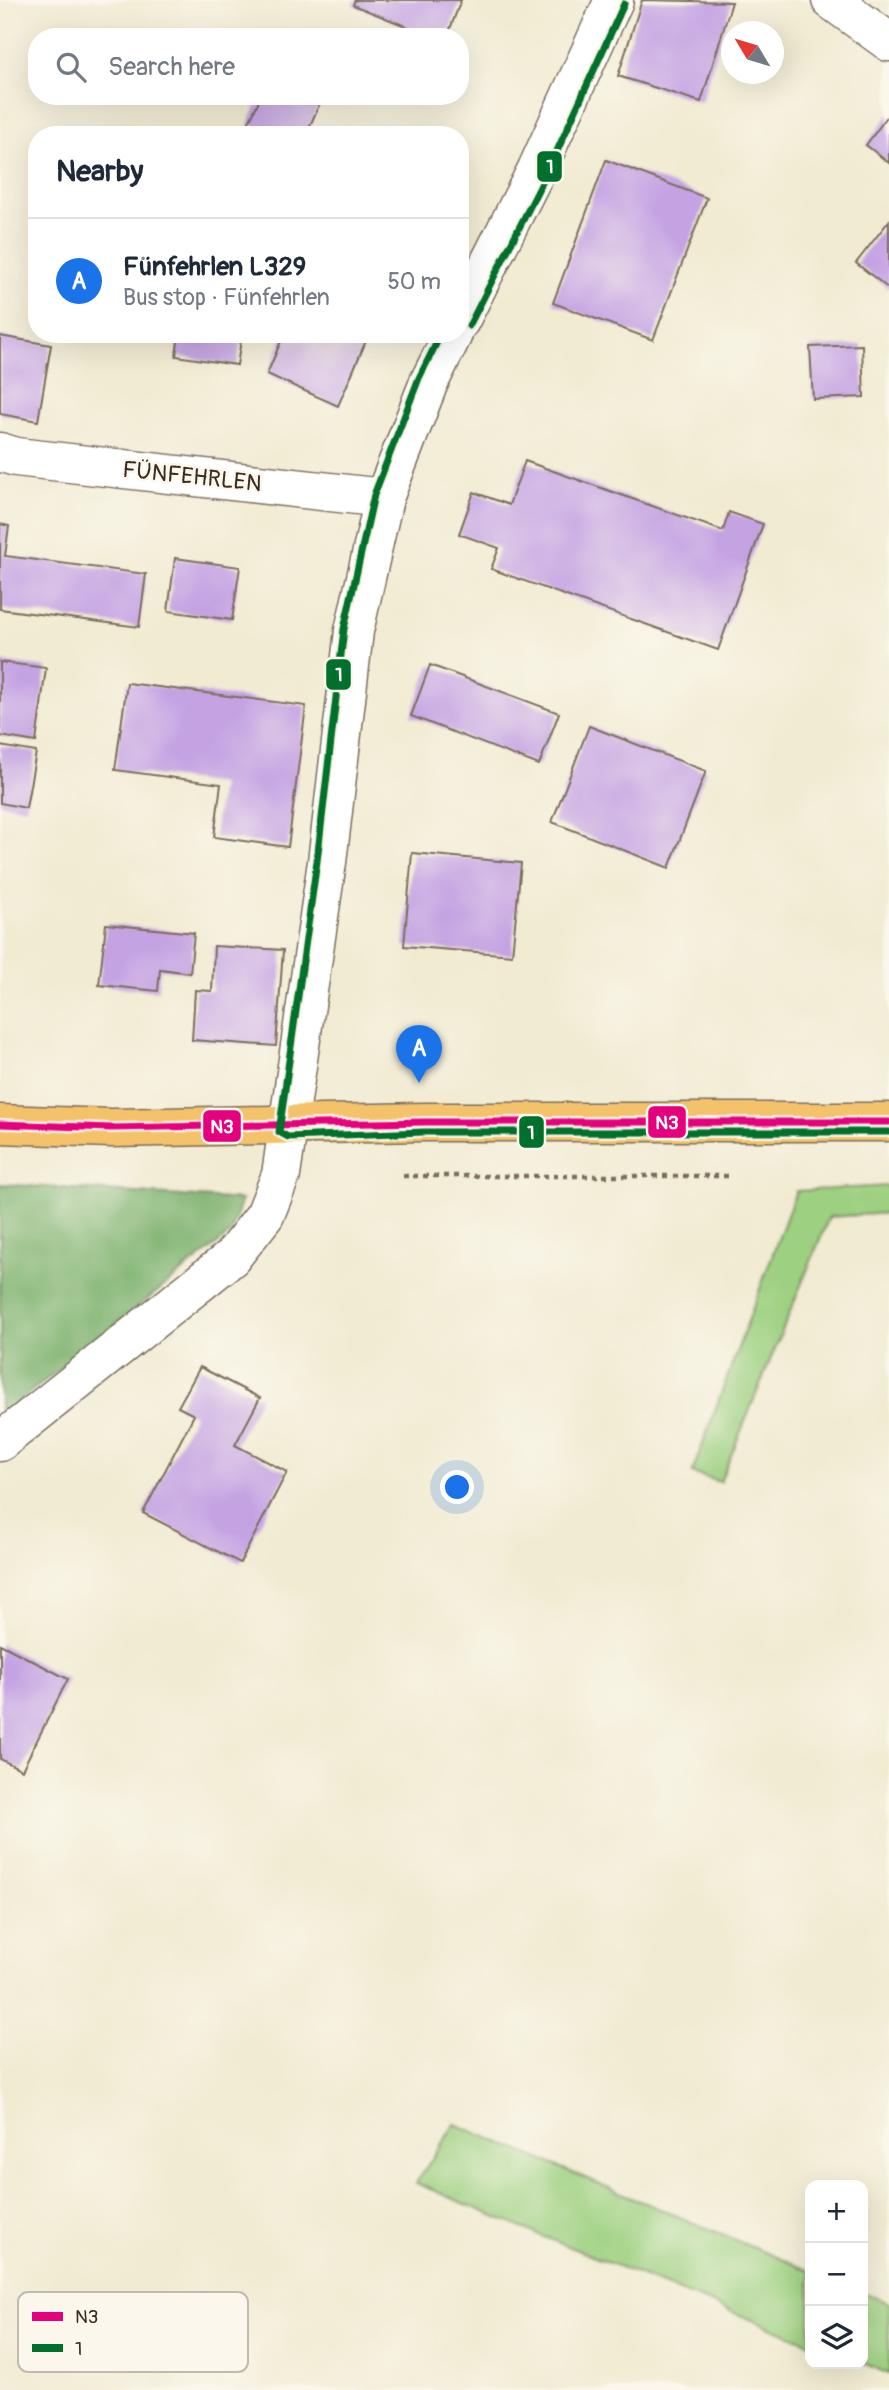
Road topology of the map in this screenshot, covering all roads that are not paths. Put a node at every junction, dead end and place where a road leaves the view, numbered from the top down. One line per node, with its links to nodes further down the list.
1 (614, 0): 4 (street)
2 (831, 0): 3 (street)
3 (889, 42)
4 (469, 303)
5 (448, 343): 7 (street)
6 (0, 452): 7 (street, FÜNFEHRLEN)
7 (384, 498): 10 (street)
8 (889, 1122): 10 (main road)
9 (0, 1124): 10 (main road)
10 (288, 1127): 11 (street)
11 (0, 1442)

